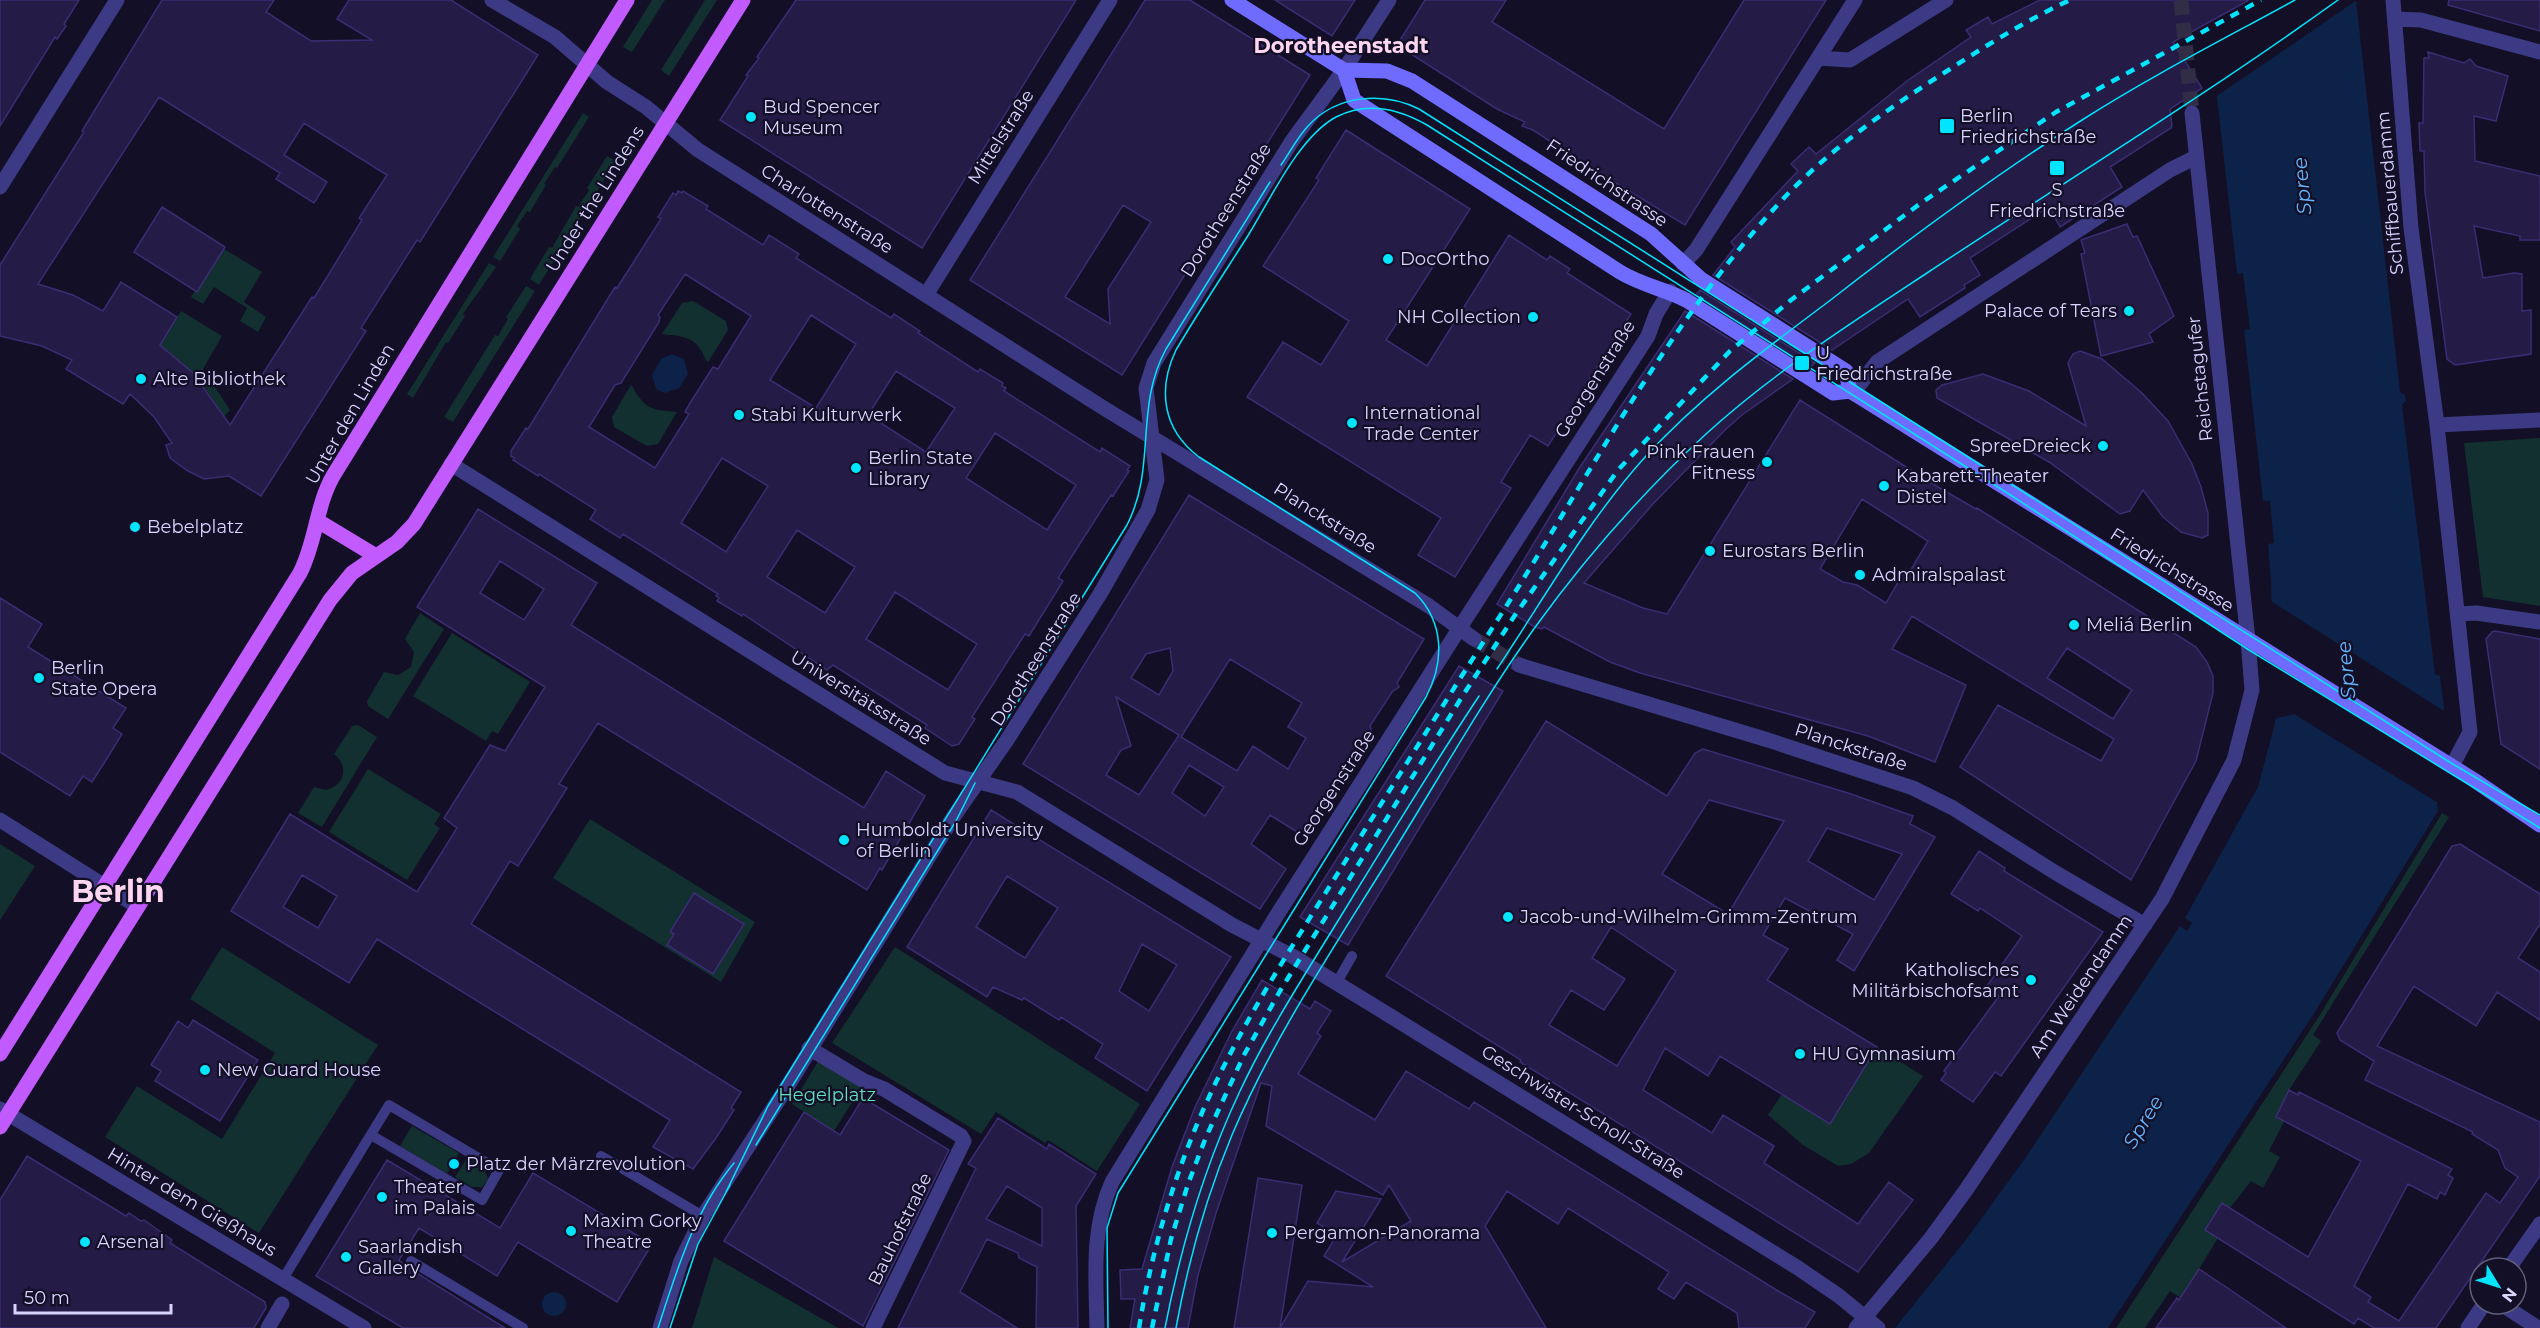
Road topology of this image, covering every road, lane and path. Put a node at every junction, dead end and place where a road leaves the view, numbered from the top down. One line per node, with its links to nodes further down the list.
1 (117, 0): 19 (street)
2 (492, 0): 14 (street, Charlottenstraße)
3 (627, 0): 14 (main road, Unter den Linden)
4 (743, 0): 17 (main road)
5 (1110, 0): 22 (street, Mittelstraße)
6 (1232, 0): 15 (main road)
7 (1389, 0): 15 (street, Dorotheenstraße)
8 (1855, 0): 13 (street)
9 (1946, 0): 13 (street)
10 (2393, 0): 11 (street, Schiffbauerdamm)
11 (2395, 19): 12 (street); 25 (street, Schiffbauerdamm)
12 (2540, 52)
13 (1818, 58): 20 (street)
14 (586, 64): 17 (street, Charlottenstraße); 28 (main road, Unter den Linden)
15 (1344, 70): 20 (main road, Friedrichstrasse); 21 (main road, Friedrichstrasse); 26 (street, Dorotheenstraße)
16 (2192, 113): 18 (street, Reichstagufer)
17 (666, 123): 22 (street, Charlottenstraße); 27 (main road, Under the Lindens)
18 (2196, 157): 23 (street); 34 (street, Reichstagufer)
19 (0, 187)
20 (1683, 264): 23 (main road, Friedrichstrasse)
21 (1670, 291): 23 (main road, Friedrichstrasse); 32 (street, Georgenstraße)
22 (926, 295): 26 (street, Charlottenstraße)
23 (1851, 392): 34 (main road, Friedrichstrasse)
24 (2540, 420): 25 (street)
25 (2437, 425): 30 (street)
26 (1152, 436): 32 (street, Planckstraße); 38 (street, Dorotheenstraße)
27 (451, 464): 29 (main road); 38 (street, Universitätsstraße)
28 (318, 521): 29 (main road); 42 (main road, Unter den Linden)
29 (376, 556): 43 (main road)
30 (2458, 614): 31 (street); 36 (street)
31 (2540, 622)
32 (1459, 629): 33 (street, Planckstraße); 45 (street, Georgenstraße)
33 (1474, 639)
34 (2248, 640): 36 (main road, Friedrichstrasse); 44 (street, Am Weidendamm)
35 (1519, 665): 44 (street, Planckstraße)
36 (2452, 766): 37 (main road, Friedrichstrasse)
37 (2474, 780): 39 (main road, Friedrichstrasse); 41 (main road, Friedrichstrasse)
38 (978, 782): 45 (street, Universitätsstraße); 48 (street, Dorotheenstraße)
39 (2540, 816)
40 (0, 820): 42 (street)
41 (2540, 825)
42 (105, 886): 43 (street); 49 (main road, Unter den Linden)
43 (138, 907): 50 (main road)
44 (2145, 925): 60 (street, Am Weidendamm)
45 (1261, 940): 47 (street, Geschwister-Scholl-Straße); 66 (street, Georgenstraße)
46 (1352, 956): 47 (lane)
47 (1336, 984): 60 (street, Geschwister-Scholl-Straße)
48 (809, 1048): 53 (street, Dorotheenstraße); 65 (street, Bauhofstraße)
49 (0, 1054)
50 (3, 1117): 57 (street, Hinter dem Gießhaus)
51 (371, 1135): 51 (lane); 57 (lane)
52 (601, 1156): 53 (lane)
53 (703, 1216): 64 (street, Dorotheenstraße)
54 (2540, 1224): 55 (street)
55 (2517, 1256)
56 (411, 1261): 63 (lane)
57 (283, 1279): 62 (street, Hinter dem Gießhaus)
58 (282, 1304): 61 (street)
59 (2520, 1316): 68 (street)
60 (1860, 1323): 67 (street, Geschwister-Scholl-Straße)
61 (268, 1328)
62 (364, 1328)
63 (523, 1328)
64 (660, 1328)
65 (873, 1328)
66 (1097, 1328)
67 (1878, 1328)
68 (2538, 1328)

